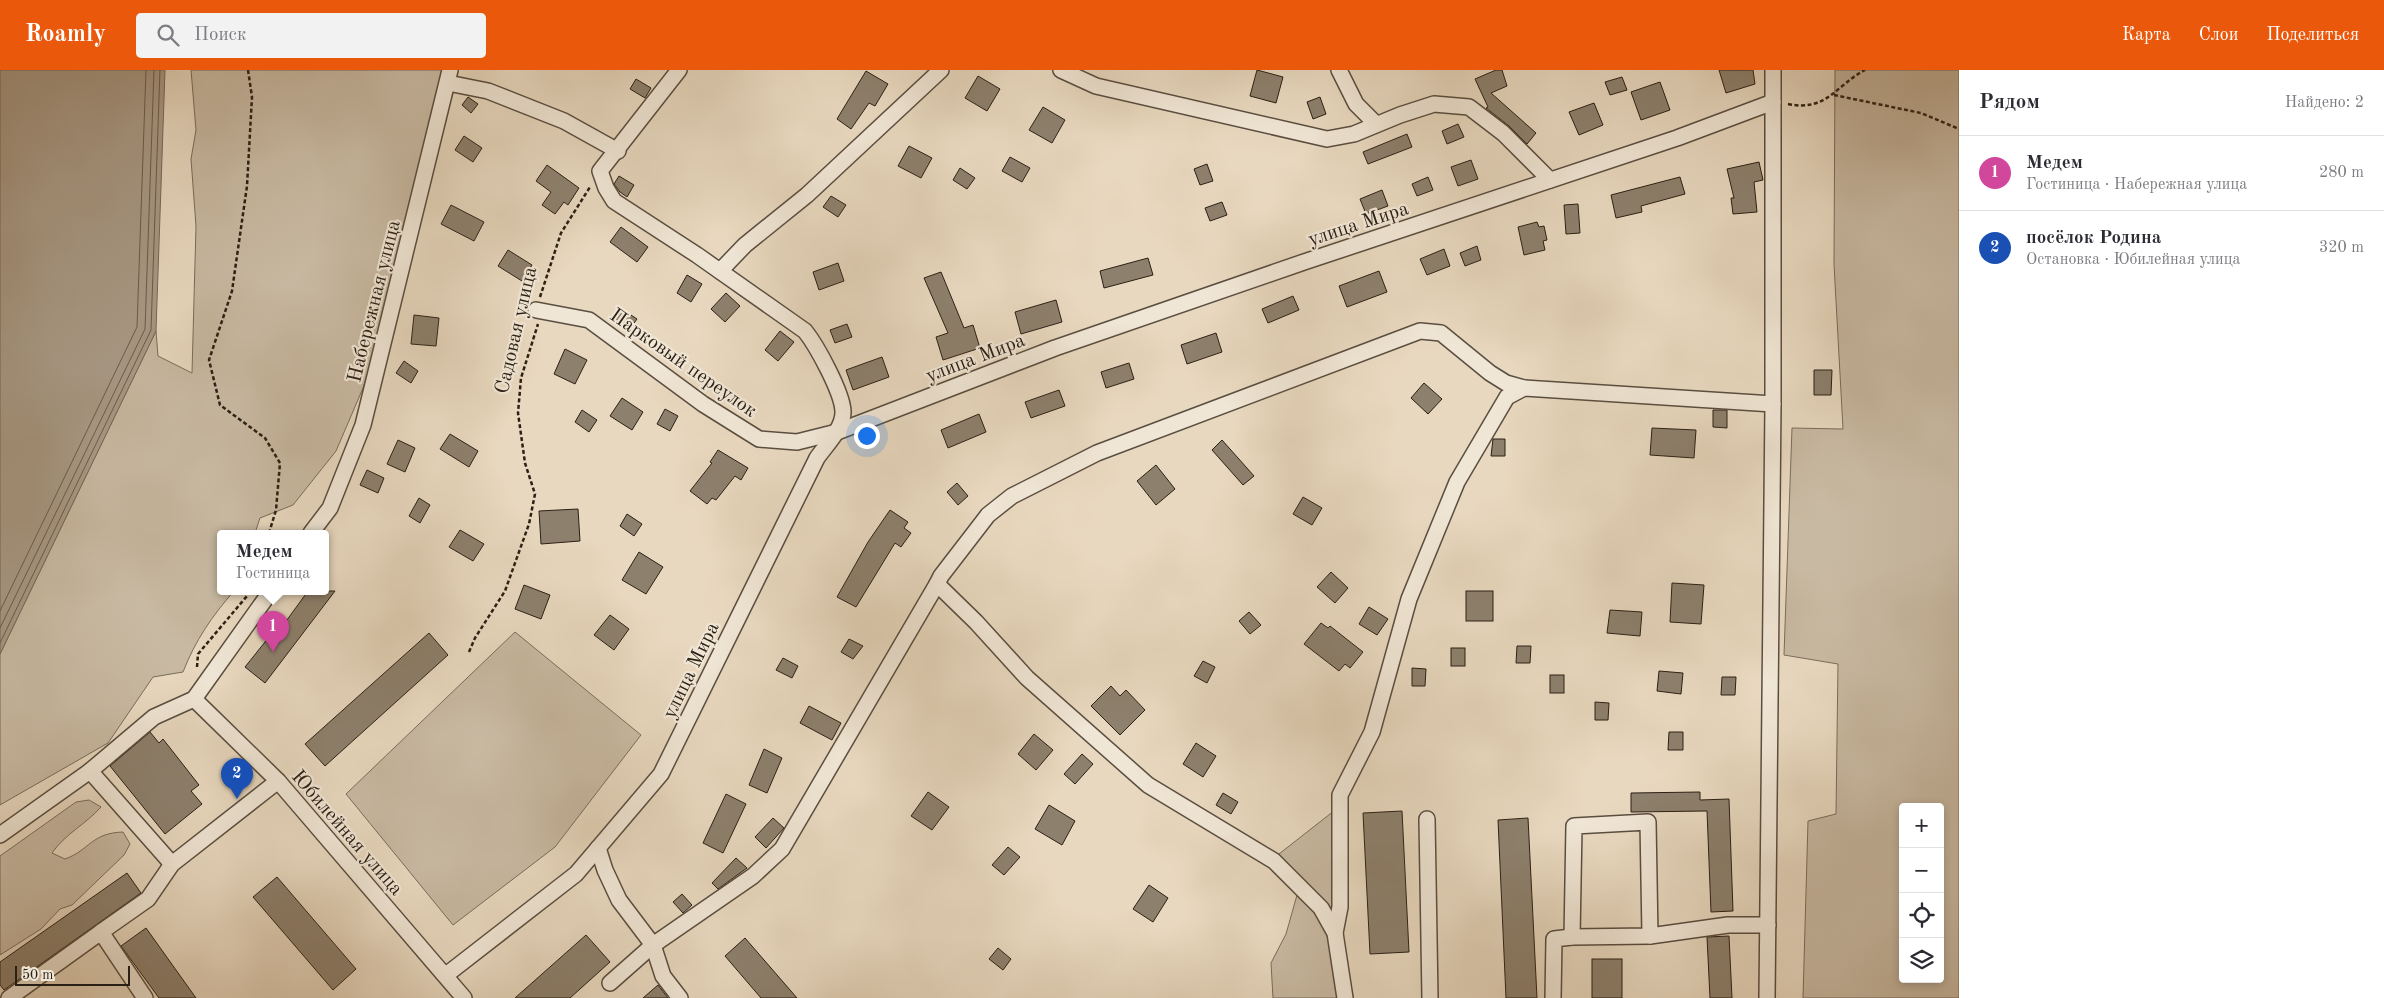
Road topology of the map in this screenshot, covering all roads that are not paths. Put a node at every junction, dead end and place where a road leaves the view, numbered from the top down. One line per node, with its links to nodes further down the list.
1 (679, 70): 9 (street)
2 (941, 70): 11 (street)
3 (1061, 70): 8 (street)
4 (1338, 70): 8 (street)
5 (1773, 70): 7 (street)
6 (449, 76): 9 (street); 16 (street, Набережная улица)
7 (1773, 102): 10 (street, улица Мира); 14 (street)
8 (1376, 124): 10 (street)
9 (618, 151): 11 (street)
10 (1550, 180): 15 (street, улица Мира)
11 (720, 271): 15 (street)
12 (536, 310): 15 (street, Парковый переулок)
13 (1524, 388): 14 (street); 17 (street); 28 (street)
14 (1773, 404): 26 (street)
15 (837, 432): 24 (street, улица Мира)
16 (314, 530)
17 (937, 584): 28 (street); 31 (street)
18 (268, 595): 19 (street)
19 (194, 698): 20 (street); 21 (street, Юбилейная улица)
20 (90, 771): 23 (street); 25 (street)
21 (278, 781): 25 (street); 32 (street, Юбилейная улица)
22 (1427, 819): 39 (street)
23 (0, 835)
24 (598, 848): 31 (street); 32 (street, улица Мира)
25 (172, 864): 27 (street)
26 (1768, 925): 29 (street); 41 (street)
27 (101, 932): 34 (street); 35 (street)
28 (1335, 933): 38 (street)
29 (1650, 936): 30 (street); 30 (street)
30 (1572, 937): 40 (street)
31 (654, 945): 33 (street); 37 (street)
32 (446, 975): 36 (street, Юбилейная улица)
33 (610, 983)
34 (10, 998)
35 (144, 998)
36 (464, 998)
37 (680, 998)
38 (1345, 998)
39 (1430, 998)
40 (1553, 998)
41 (1767, 998)

